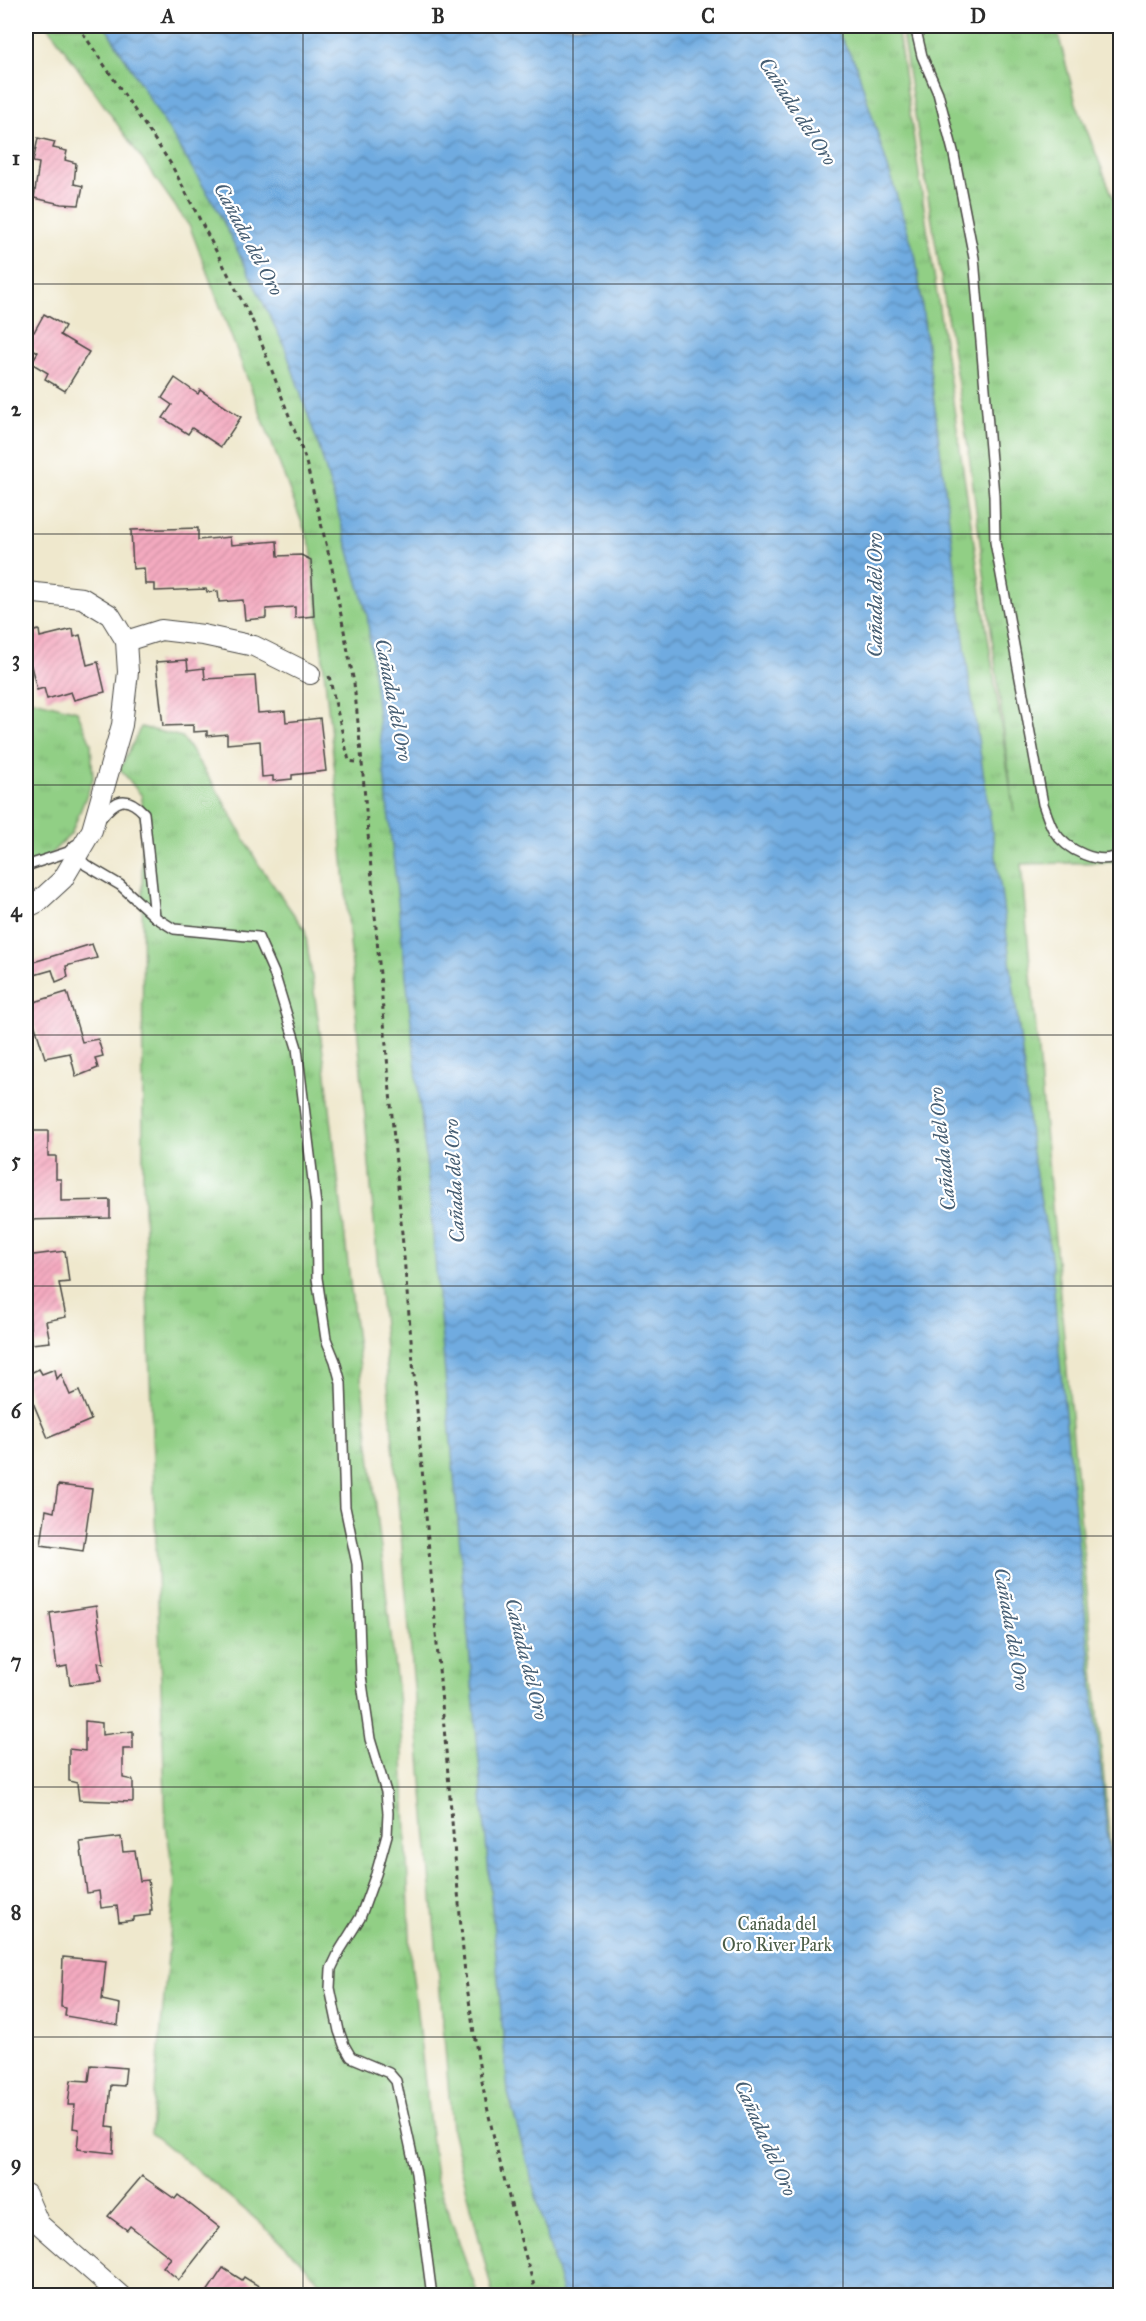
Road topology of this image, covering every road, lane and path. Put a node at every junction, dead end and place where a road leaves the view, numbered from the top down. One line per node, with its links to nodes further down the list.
1 (78, 26): 6 (path)
2 (915, 26): 9 (lane)
3 (26, 592): 4 (street)
4 (126, 641): 5 (street); 7 (street)
5 (310, 674): 6 (path)
6 (362, 763): 16 (path)
7 (92, 830): 8 (street); 12 (lane)
8 (73, 854): 10 (lane); 11 (street); 12 (lane)
9 (1120, 854)
10 (26, 866)
11 (26, 908)
12 (155, 917): 15 (lane)
13 (26, 2194): 14 (street)
14 (121, 2295)
15 (432, 2295)
16 (537, 2295)

